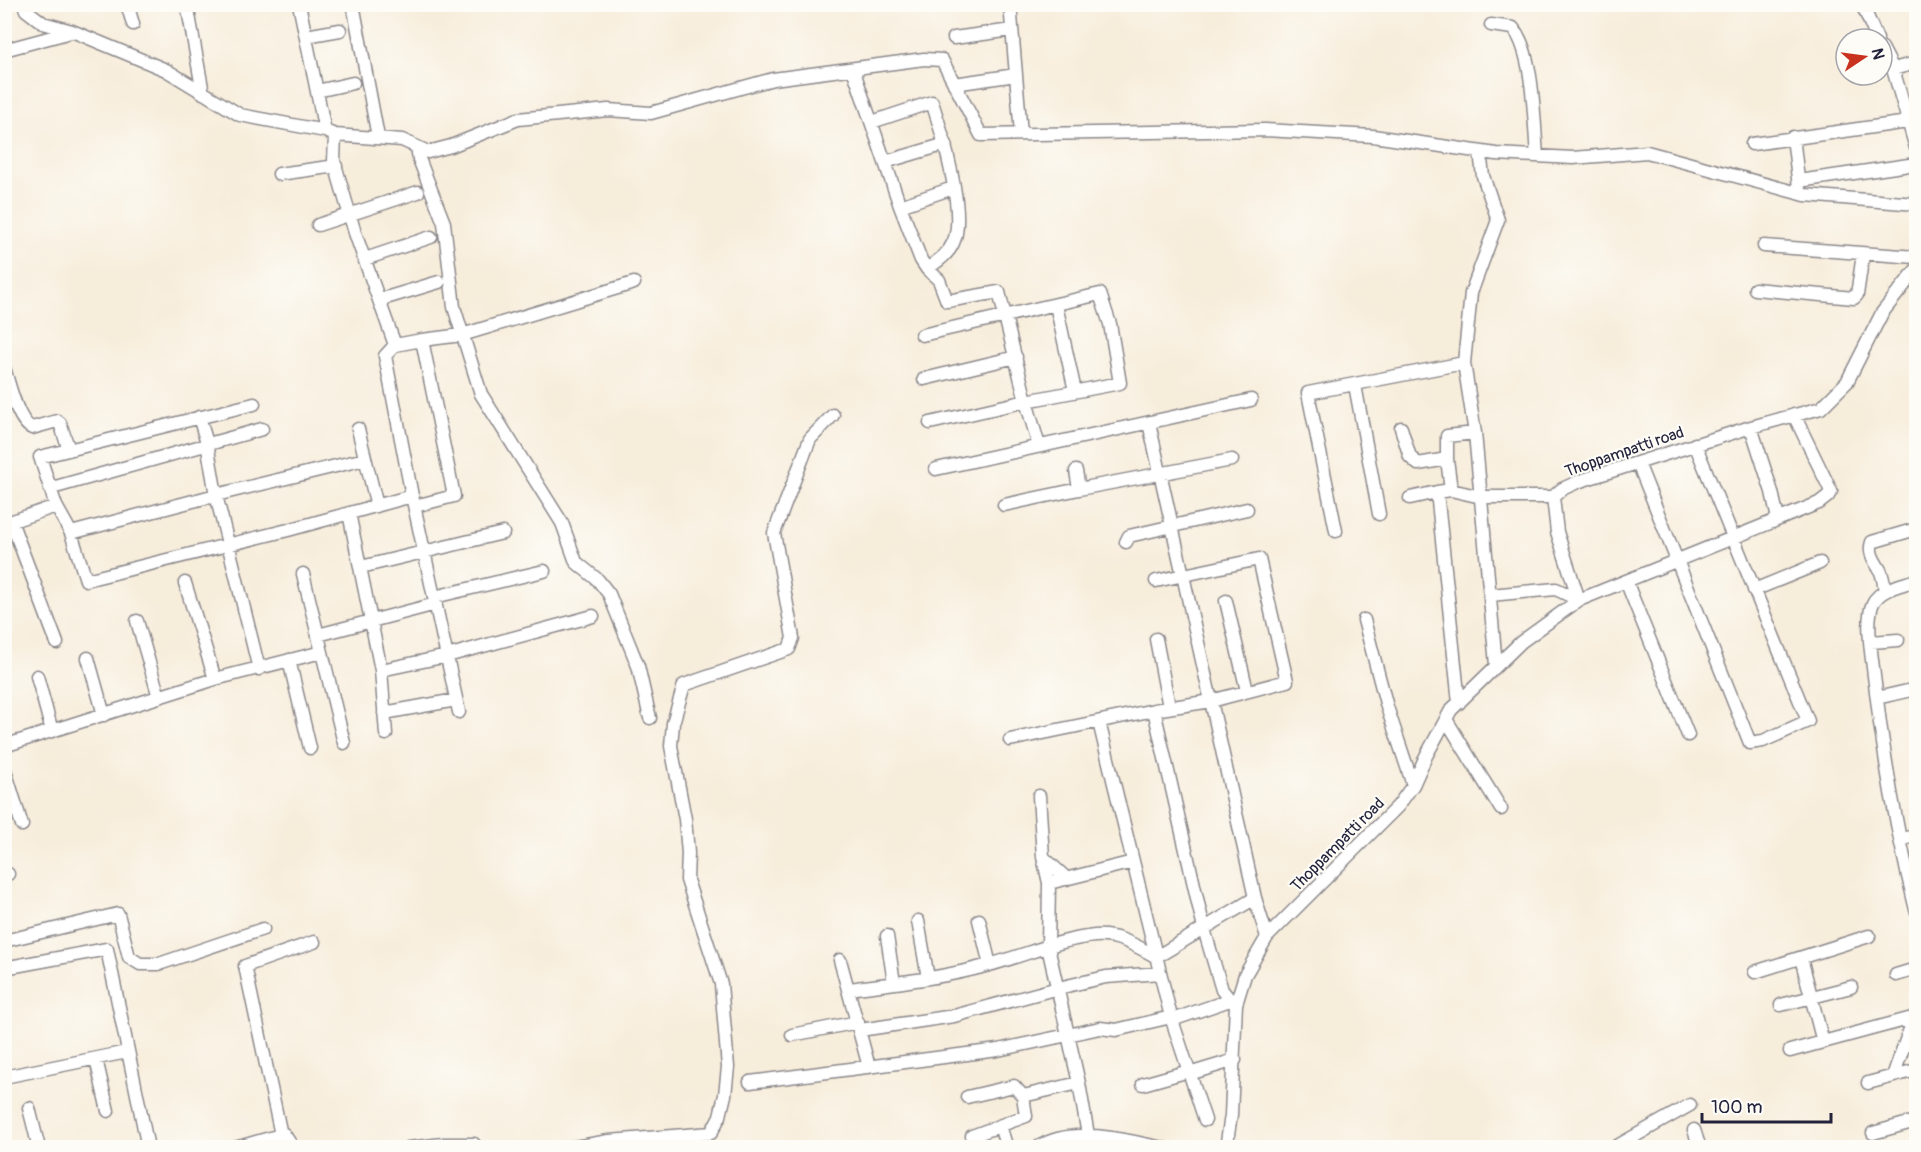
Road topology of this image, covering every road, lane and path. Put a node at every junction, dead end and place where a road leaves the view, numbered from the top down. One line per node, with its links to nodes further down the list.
1 (24, 4): 13 (street)
2 (127, 4): 8 (street)
3 (187, 4): 25 (street)
4 (300, 4): 14 (street)
5 (353, 4): 30 (street)
6 (1010, 4): 12 (street)
7 (1862, 4): 10 (street)
8 (133, 24)
9 (1491, 25): 37 (street)
10 (1872, 27)
11 (340, 30): 14 (street)
12 (1012, 30): 15 (street); 21 (street)
13 (72, 31): 16 (street); 25 (street)
14 (306, 36): 24 (street)
15 (954, 38)
16 (4, 50)
17 (1917, 63): 19 (street)
18 (853, 69): 23 (street); 26 (street); 34 (street)
19 (1894, 69)
20 (1894, 73): 27 (street)
21 (1016, 75): 23 (street); 29 (street)
22 (353, 83): 24 (street)
23 (954, 84): 29 (street)
24 (317, 91): 28 (street)
25 (203, 93): 28 (street)
26 (872, 122): 32 (street); 38 (street)
27 (1908, 122): 31 (street); 35 (street)
28 (330, 133): 30 (street); 40 (street)
29 (1021, 135): 36 (street)
30 (378, 137): 34 (street)
31 (1793, 137): 33 (street); 42 (street)
32 (946, 144): 38 (street); 43 (street)
33 (1752, 144)
34 (417, 147): 62 (street)
35 (1917, 148)
36 (1479, 152): 37 (street); 67 (street)
37 (1537, 156): 42 (street)
38 (885, 162): 46 (street)
39 (1917, 164): 42 (street)
40 (336, 166): 41 (street); 47 (street)
41 (279, 174)
42 (1799, 187): 45 (street)
43 (953, 188): 46 (street); 54 (street)
44 (418, 192): 47 (street)
45 (1917, 204)
46 (900, 206): 54 (street)
47 (350, 215): 48 (street); 53 (street)
48 (318, 225)
49 (431, 237): 53 (street)
50 (1764, 246): 51 (street)
51 (1863, 254): 52 (street); 58 (street)
52 (1917, 257)
53 (365, 259): 59 (street)
54 (927, 269): 61 (street)
55 (1917, 270): 76 (street, Thoppampatti road)
56 (439, 282): 59 (street)
57 (634, 283): 62 (street)
58 (1755, 289)
59 (379, 300): 65 (street)
60 (1056, 305): 61 (street); 71 (street); 71 (street)
61 (1005, 317): 63 (street); 66 (street)
62 (462, 335): 64 (street); 166 (street)
63 (922, 335)
64 (422, 340): 65 (street); 104 (street)
65 (395, 345): 104 (street)
66 (1016, 357): 69 (street); 73 (street)
67 (1464, 363): 70 (street); 84 (street)
68 (4, 368): 88 (street)
69 (924, 379)
70 (1355, 385): 110 (street); 115 (street)
71 (1075, 391): 73 (street)
72 (1251, 400): 79 (street)
73 (1026, 401): 78 (street); 87 (street)
74 (254, 404): 77 (street)
75 (832, 415): 256 (street)
76 (1794, 415): 80 (street, Thoppampatti road); 111 (street)
77 (199, 417): 85 (street); 88 (street)
78 (930, 423)
79 (1149, 423): 87 (street); 95 (street)
80 (1751, 427): 86 (street, Thoppampatti road); 111 (street)
81 (1401, 428): 90 (street)
82 (262, 429): 85 (street)
83 (358, 429): 89 (street)
84 (1475, 434): 90 (street); 102 (street)
85 (207, 443): 96 (street); 100 (street)
86 (1695, 444): 92 (street, Thoppampatti road); 118 (street)
87 (1039, 446): 93 (street)
88 (69, 450): 96 (street)
89 (365, 459): 100 (street); 106 (street)
90 (1447, 459): 98 (street)
91 (1232, 460): 95 (street)
92 (1638, 464): 101 (street, Thoppampatti road); 122 (street)
93 (936, 469)
94 (1076, 471): 97 (street)
95 (1159, 473): 97 (street); 113 (street)
96 (52, 488): 105 (street)
97 (1079, 489): 107 (street)
98 (1451, 490): 99 (street); 102 (street)
99 (1437, 492): 103 (street); 161 (street)
100 (216, 495): 116 (street); 120 (street)
101 (1553, 496): 102 (street); 135 (street, Thoppampatti road)
102 (1481, 497): 134 (street)
103 (1410, 498)
104 (413, 501): 106 (street); 121 (street)
105 (56, 506): 112 (street); 116 (street)
106 (377, 506): 109 (street)
107 (1004, 506)
108 (1247, 509): 113 (street)
109 (349, 513): 120 (street); 124 (street)
110 (1379, 514)
111 (1778, 519): 118 (street)
112 (8, 523): 146 (street)
113 (1171, 527): 119 (street); 127 (street)
114 (1917, 529): 133 (street)
115 (1336, 531)
116 (71, 533): 120 (street)
117 (503, 533): 121 (street)
118 (1732, 538): 122 (street); 132 (street)
119 (1126, 542)
120 (228, 545): 152 (street)
121 (424, 552): 124 (street); 136 (street)
122 (1678, 560): 130 (street); 132 (street)
123 (1820, 563): 132 (street)
124 (361, 567): 141 (street)
125 (544, 571): 136 (street)
126 (303, 574): 142 (street)
127 (1183, 576): 129 (street); 157 (street); 160 (street)
128 (1917, 580): 133 (street)
129 (1156, 581)
130 (1626, 581): 135 (street); 171 (street)
131 (185, 583): 155 (street)
132 (1754, 590)
133 (1886, 591): 145 (street)
134 (1490, 595): 135 (street); 151 (street)
135 (1579, 600): 151 (street, Thoppampatti road)
136 (435, 601): 141 (street); 148 (street)
137 (1226, 601): 157 (street)
138 (593, 616): 148 (street)
139 (1364, 620): 177 (street)
140 (137, 621): 158 (street)
141 (372, 621): 142 (street); 153 (street)
142 (318, 635): 147 (street)
143 (1156, 639): 162 (street)
144 (1898, 640): 145 (street)
145 (1870, 642): 159 (street)
146 (57, 643)
147 (322, 652): 150 (street); 173 (street)
148 (447, 656): 153 (street); 164 (street)
149 (88, 658): 165 (street)
150 (289, 660): 152 (street); 175 (street)
151 (1496, 665): 161 (street, Thoppampatti road)
152 (259, 669): 155 (street)
153 (381, 670): 164 (street)
154 (37, 676): 169 (street)
155 (215, 679): 158 (street)
156 (1917, 689): 159 (street)
157 (1247, 691): 160 (street)
158 (159, 697): 165 (street)
159 (1877, 698): 182 (street)
160 (1211, 701): 162 (street); 187 (street)
161 (1459, 703): 167 (street, Thoppampatti road)
162 (1169, 707): 163 (street)
163 (1154, 710): 168 (street); 192 (street)
164 (384, 713): 170 (street)
165 (104, 715): 169 (street)
166 (650, 718)
167 (1447, 721): 177 (street, Thoppampatti road); 179 (street)
168 (1099, 722): 172 (street); 184 (street)
169 (52, 731): 174 (street)
170 (386, 734)
171 (1688, 735)
172 (1010, 740)
173 (344, 743)
174 (4, 746)
175 (310, 748)
176 (4, 767): 180 (street)
177 (1413, 785): 195 (street, Thoppampatti road)
178 (1039, 796): 183 (street)
179 (1501, 809)
180 (22, 825)
181 (1917, 836): 182 (street)
182 (1901, 839): 188 (street)
183 (1042, 857): 185 (street); 186 (street)
184 (1133, 862): 185 (street); 199 (street)
185 (1067, 879): 186 (street)
186 (1049, 883): 198 (street)
187 (1255, 898): 192 (street); 195 (street)
188 (1917, 910)
189 (978, 920): 202 (street)
190 (918, 921): 208 (street)
191 (262, 929): 196 (street)
192 (1204, 929): 199 (street); 214 (street)
193 (887, 936): 209 (street)
194 (1869, 936): 200 (street)
195 (1267, 937): 214 (street, Thoppampatti road)
196 (4, 941)
197 (314, 942): 245 (street)
198 (1048, 946): 199 (street); 202 (street); 211 (street)
199 (1155, 956): 206 (street)
200 (1801, 958): 205 (street); 213 (street)
201 (840, 960): 212 (street)
202 (990, 965): 208 (street)
203 (4, 968): 223 (street)
204 (1917, 969): 207 (street)
205 (1755, 972)
206 (1160, 973): 211 (street); 216 (street)
207 (1896, 975)
208 (927, 978): 209 (street)
209 (894, 983): 212 (street)
210 (1851, 987): 213 (street)
211 (1058, 988): 218 (street); 219 (street)
212 (849, 989): 218 (street)
213 (1811, 996): 215 (street); 221 (street)
214 (1233, 1002): 216 (street); 225 (street, Thoppampatti road)
215 (1780, 1005)
216 (1171, 1018): 219 (street); 228 (street)
217 (1915, 1018): 221 (street); 229 (street)
218 (859, 1026): 220 (street); 226 (street)
219 (1067, 1034): 226 (street); 232 (street)
220 (792, 1035)
221 (1823, 1042): 222 (street)
222 (1790, 1051)
223 (127, 1052): 224 (street); 251 (street)
224 (96, 1059): 230 (street); 239 (street)
225 (1235, 1060): 228 (street); 260 (street, Thoppampatti road)
226 (869, 1067): 231 (street)
227 (1917, 1070): 229 (street)
228 (1189, 1072): 234 (street); 240 (street)
229 (1893, 1076): 233 (street)
230 (4, 1077)
231 (750, 1082)
232 (1079, 1083): 235 (street); 246 (street)
233 (1868, 1083)
234 (1143, 1084)
235 (1023, 1096): 236 (street); 242 (street)
236 (967, 1097)
237 (1690, 1105): 248 (street)
238 (29, 1108): 250 (street)
239 (108, 1111)
240 (1205, 1120)
241 (1917, 1121): 244 (street)
242 (1000, 1126): 247 (street); 257 (street)
243 (1694, 1130): 262 (street)
244 (1873, 1132)
245 (281, 1135): 252 (street); 253 (street)
246 (1088, 1135): 258 (street); 259 (street)
247 (972, 1137)
248 (1627, 1144): 261 (street)
249 (443, 1146): 254 (street); 255 (street)
250 (39, 1148)
251 (148, 1148)
252 (235, 1148)
253 (293, 1148)
254 (408, 1148)
255 (477, 1148)
256 (569, 1148)
257 (1007, 1148)
258 (1037, 1148)
259 (1163, 1148)
260 (1226, 1148)
261 (1614, 1148)
262 (1700, 1148)

